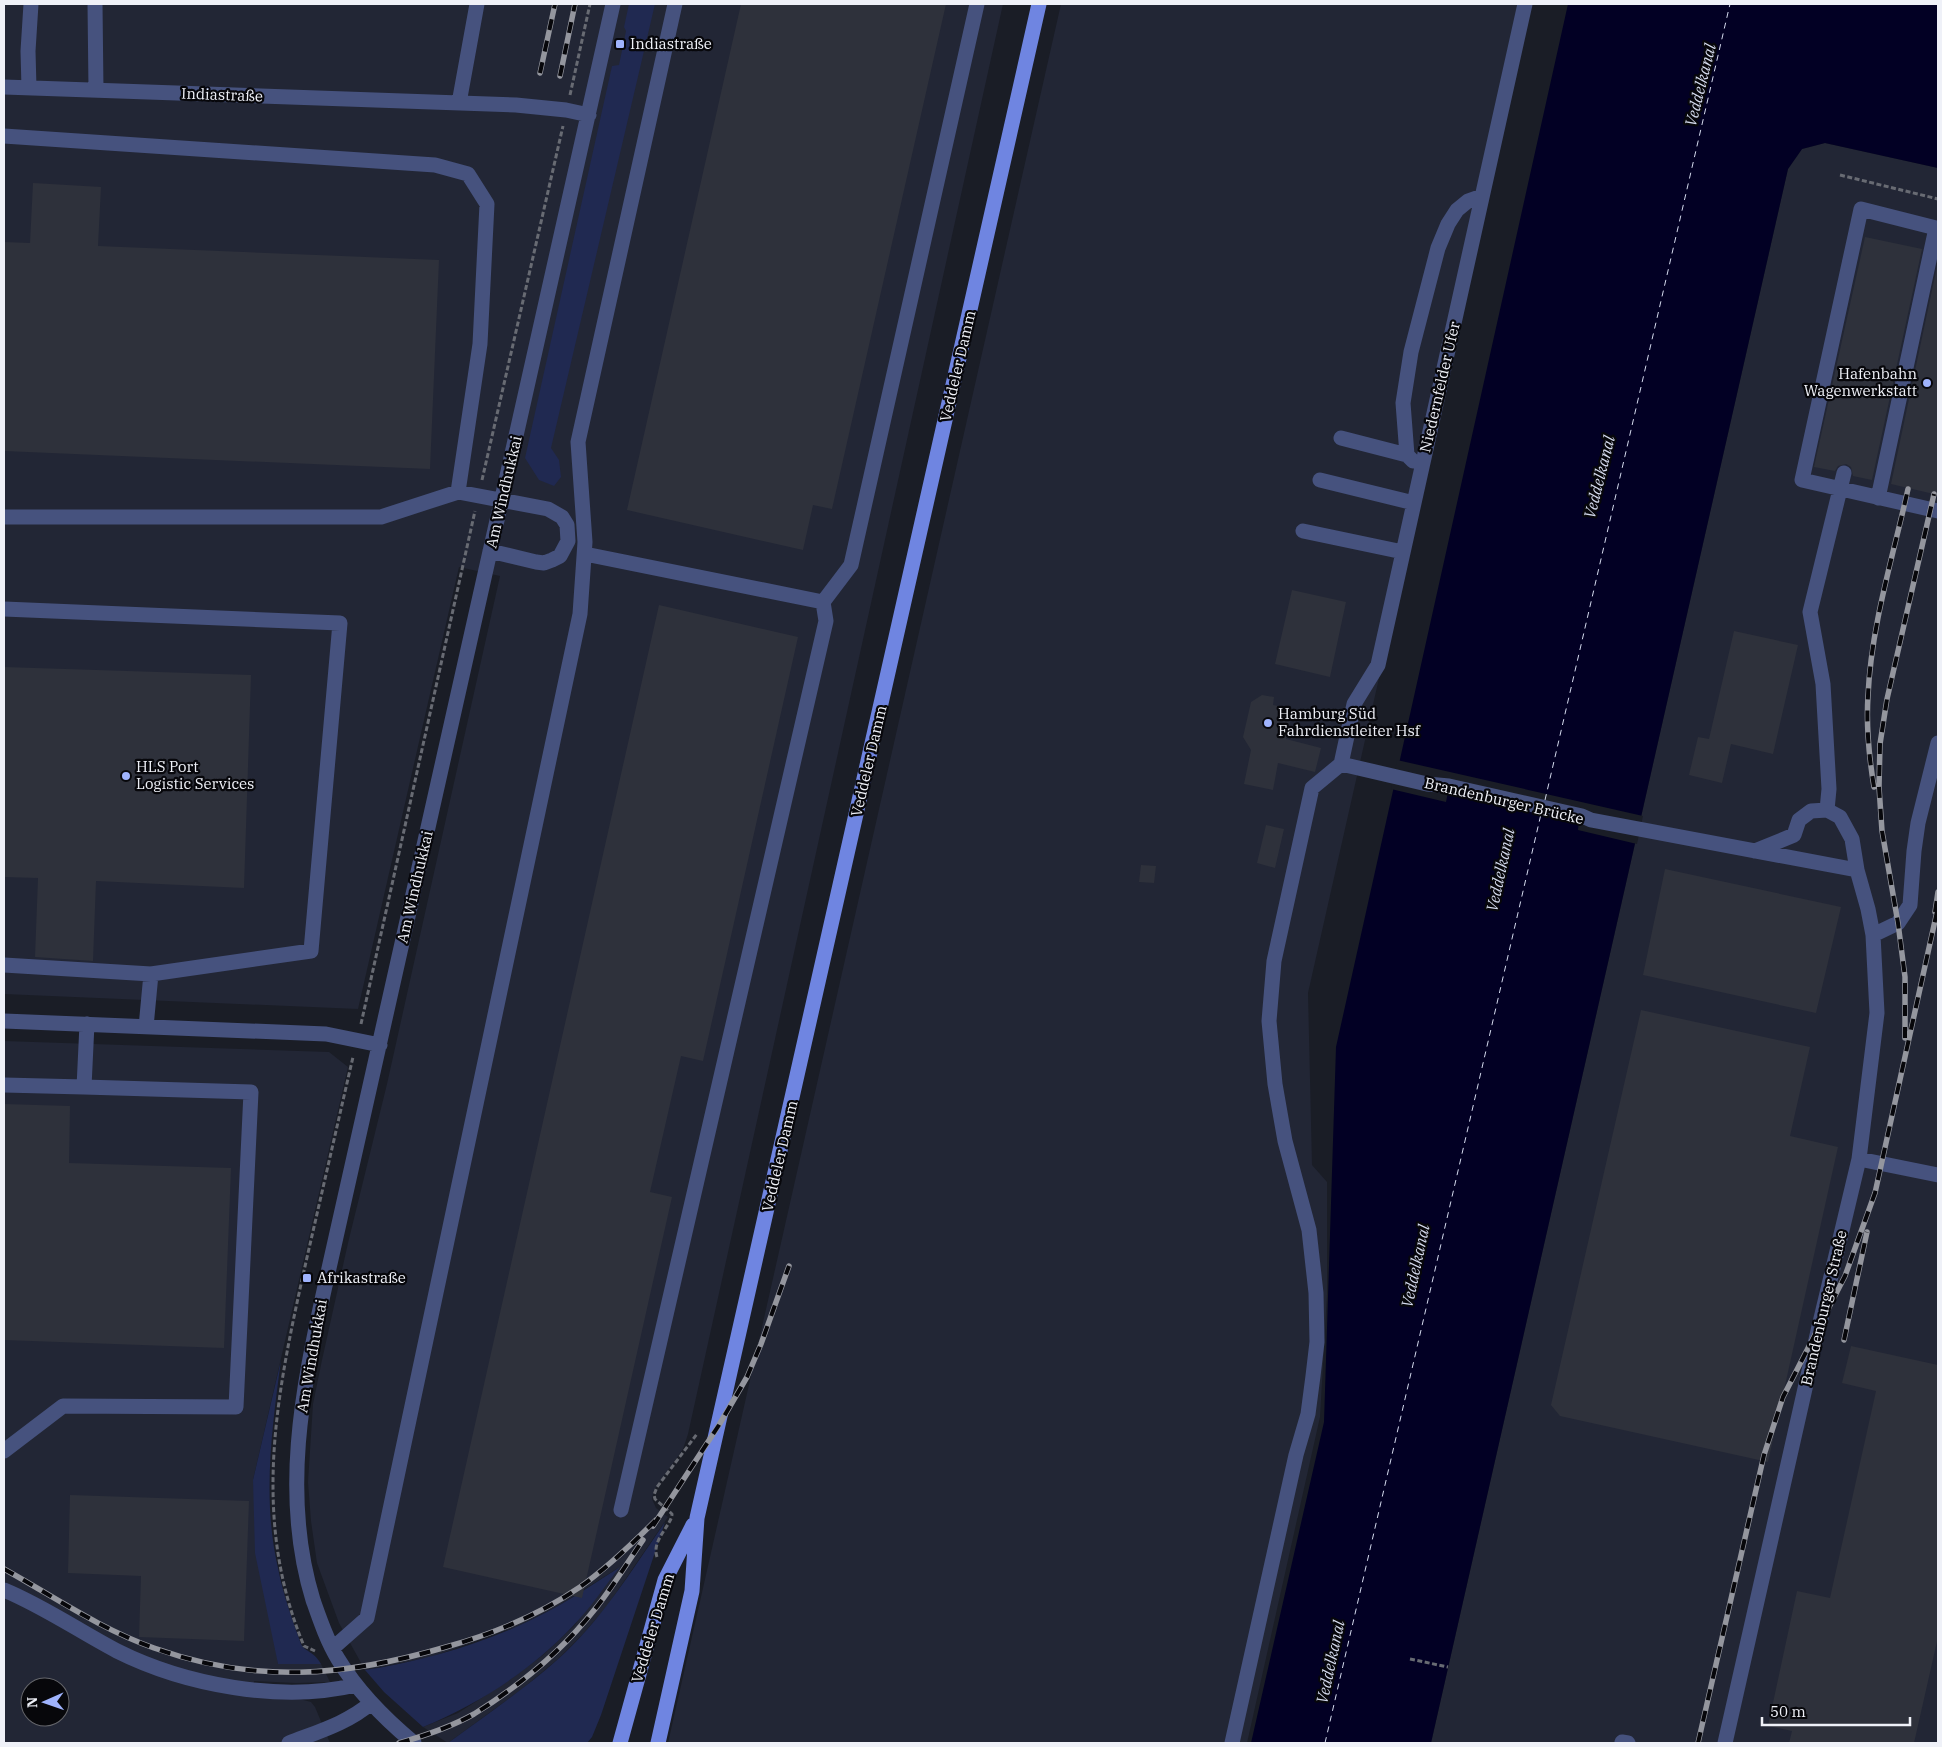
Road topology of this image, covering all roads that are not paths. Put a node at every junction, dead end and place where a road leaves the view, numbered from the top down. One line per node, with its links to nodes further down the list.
1 (31, 4): 10 (street)
2 (95, 4): 11 (street)
3 (477, 4): 12 (street)
4 (613, 4): 13 (street, Am Windhukkai)
5 (675, 4): 31 (street)
6 (977, 4): 34 (street)
7 (1039, 4): 56 (main road, Veddeler Damm)
8 (1525, 4): 15 (street, Niedernfelder Ufer)
9 (4, 87): 10 (street, Indiastraße)
10 (29, 88): 11 (street, Indiastraße)
11 (96, 90): 12 (street, Indiastraße)
12 (459, 103): 13 (street, Indiastraße)
13 (589, 115): 25 (street, Am Windhukkai)
14 (4, 136): 23 (street)
15 (1482, 196): 18 (street); 19 (street, Niedernfelder Ufer)
16 (1937, 228): 22 (street); 24 (street)
17 (1341, 438): 18 (street)
18 (1407, 456): 19 (street)
19 (1422, 468): 26 (street, Niedernfelder Ufer)
20 (1844, 473): 22 (street)
21 (1320, 480): 26 (street)
22 (1838, 489): 24 (street); 38 (street)
23 (458, 492): 25 (street); 28 (street)
24 (1878, 498): 27 (street)
25 (502, 499): 30 (street); 32 (street, Am Windhukkai)
26 (1414, 503): 33 (street, Niedernfelder Ufer)
27 (1938, 511)
28 (4, 517)
29 (1303, 531): 33 (street)
30 (568, 541): 31 (street); 32 (street)
31 (585, 548): 34 (street); 58 (street)
32 (490, 551): 49 (street, Am Windhukkai)
33 (1403, 552): 37 (street, Niedernfelder Ufer)
34 (823, 602): 55 (street)
35 (4, 609): 45 (street)
36 (1938, 743): 43 (street)
37 (1341, 764): 40 (street, Brandenburger Brücke); 65 (street)
38 (1827, 810): 39 (street); 42 (street, Brandenburger Straße)
39 (1794, 835): 40 (street); 41 (street)
40 (1755, 851): 41 (street)
41 (1804, 860): 42 (street)
42 (1857, 870): 43 (street, Brandenburger Straße)
43 (1873, 935): 52 (street, Brandenburger Straße)
44 (4, 965): 45 (street)
45 (151, 974): 48 (street)
46 (4, 1021): 47 (street)
47 (86, 1024): 48 (street); 51 (street)
48 (146, 1026): 49 (street)
49 (380, 1045): 58 (street, Am Windhukkai)
50 (4, 1085): 51 (street)
51 (84, 1087): 54 (street)
52 (1859, 1159): 53 (street); 66 (street, Brandenburger Straße)
53 (1938, 1175)
54 (4, 1451)
55 (621, 1510)
56 (697, 1518): 63 (main road, Veddeler Damm); 64 (main road, Veddeler Damm)
57 (5, 1590): 59 (street)
58 (333, 1648): 59 (street, Am Windhukkai)
59 (356, 1685): 60 (street, Am Windhukkai)
60 (371, 1703): 61 (street); 62 (street, Am Windhukkai)
61 (289, 1743)
62 (414, 1743)
63 (620, 1743)
64 (658, 1743)
65 (1232, 1743)
66 (1726, 1743)

